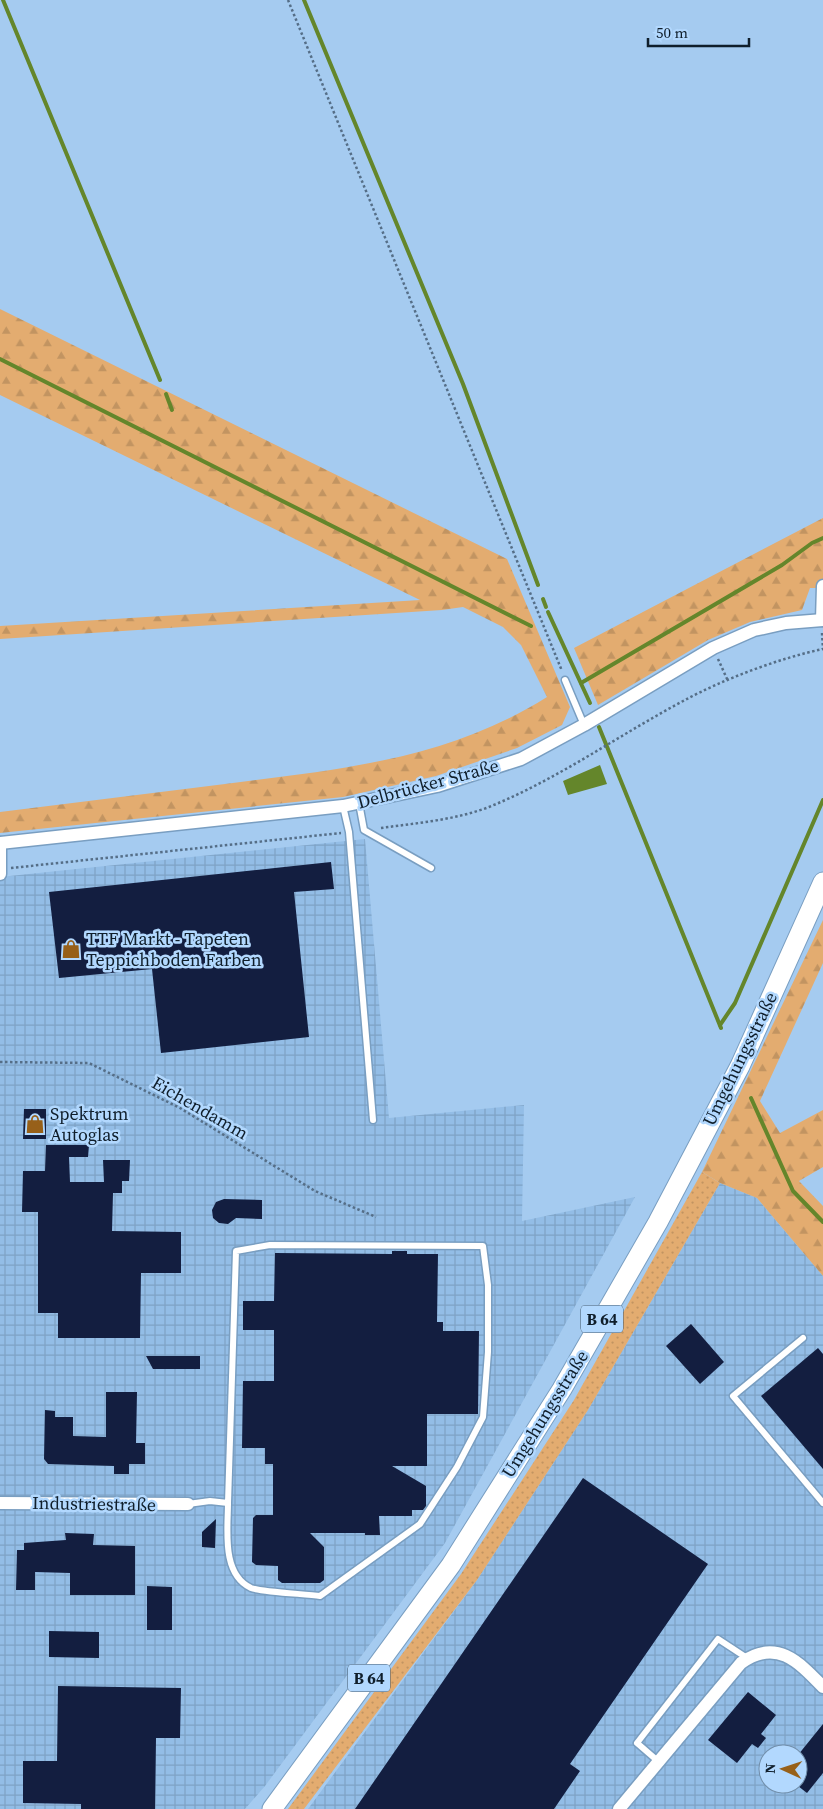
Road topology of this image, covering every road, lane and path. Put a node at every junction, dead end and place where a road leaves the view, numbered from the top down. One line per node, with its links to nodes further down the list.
1 (288, 0): 6 (path)
2 (823, 586): 3 (street)
3 (822, 620): 4 (street, Delbrücker Straße)
4 (712, 648): 7 (path); 8 (street, Delbrücker Straße)
5 (823, 648): 7 (path)
6 (565, 680): 8 (lane)
7 (728, 681): 11 (path)
8 (584, 725): 9 (street, Delbrücker Straße)
9 (359, 803): 10 (street, Delbrücker Straße); 11 (lane)
10 (343, 806): 12 (lane); 13 (street, Delbrücker Straße)
11 (364, 830): 14 (lane)
12 (349, 832): 15 (path); 19 (lane)
13 (0, 843): 15 (street)
14 (432, 868)
15 (0, 870): 16 (street)
16 (0, 874)
17 (823, 882): 29 (main road, Umgehungsstraße / B 64)
18 (0, 1062): 20 (path, Eichendamm)
19 (373, 1120)
20 (376, 1217)
21 (803, 1338): 25 (lane)
22 (0, 1503): 24 (street, Industriestraße)
23 (228, 1503): 23 (lane); 24 (lane)
24 (188, 1504)
25 (823, 1504)
26 (747, 1658): 27 (street); 28 (street); 28 (lane)
27 (823, 1686)
28 (659, 1762): 30 (street)
29 (272, 1809)
30 (619, 1809)

